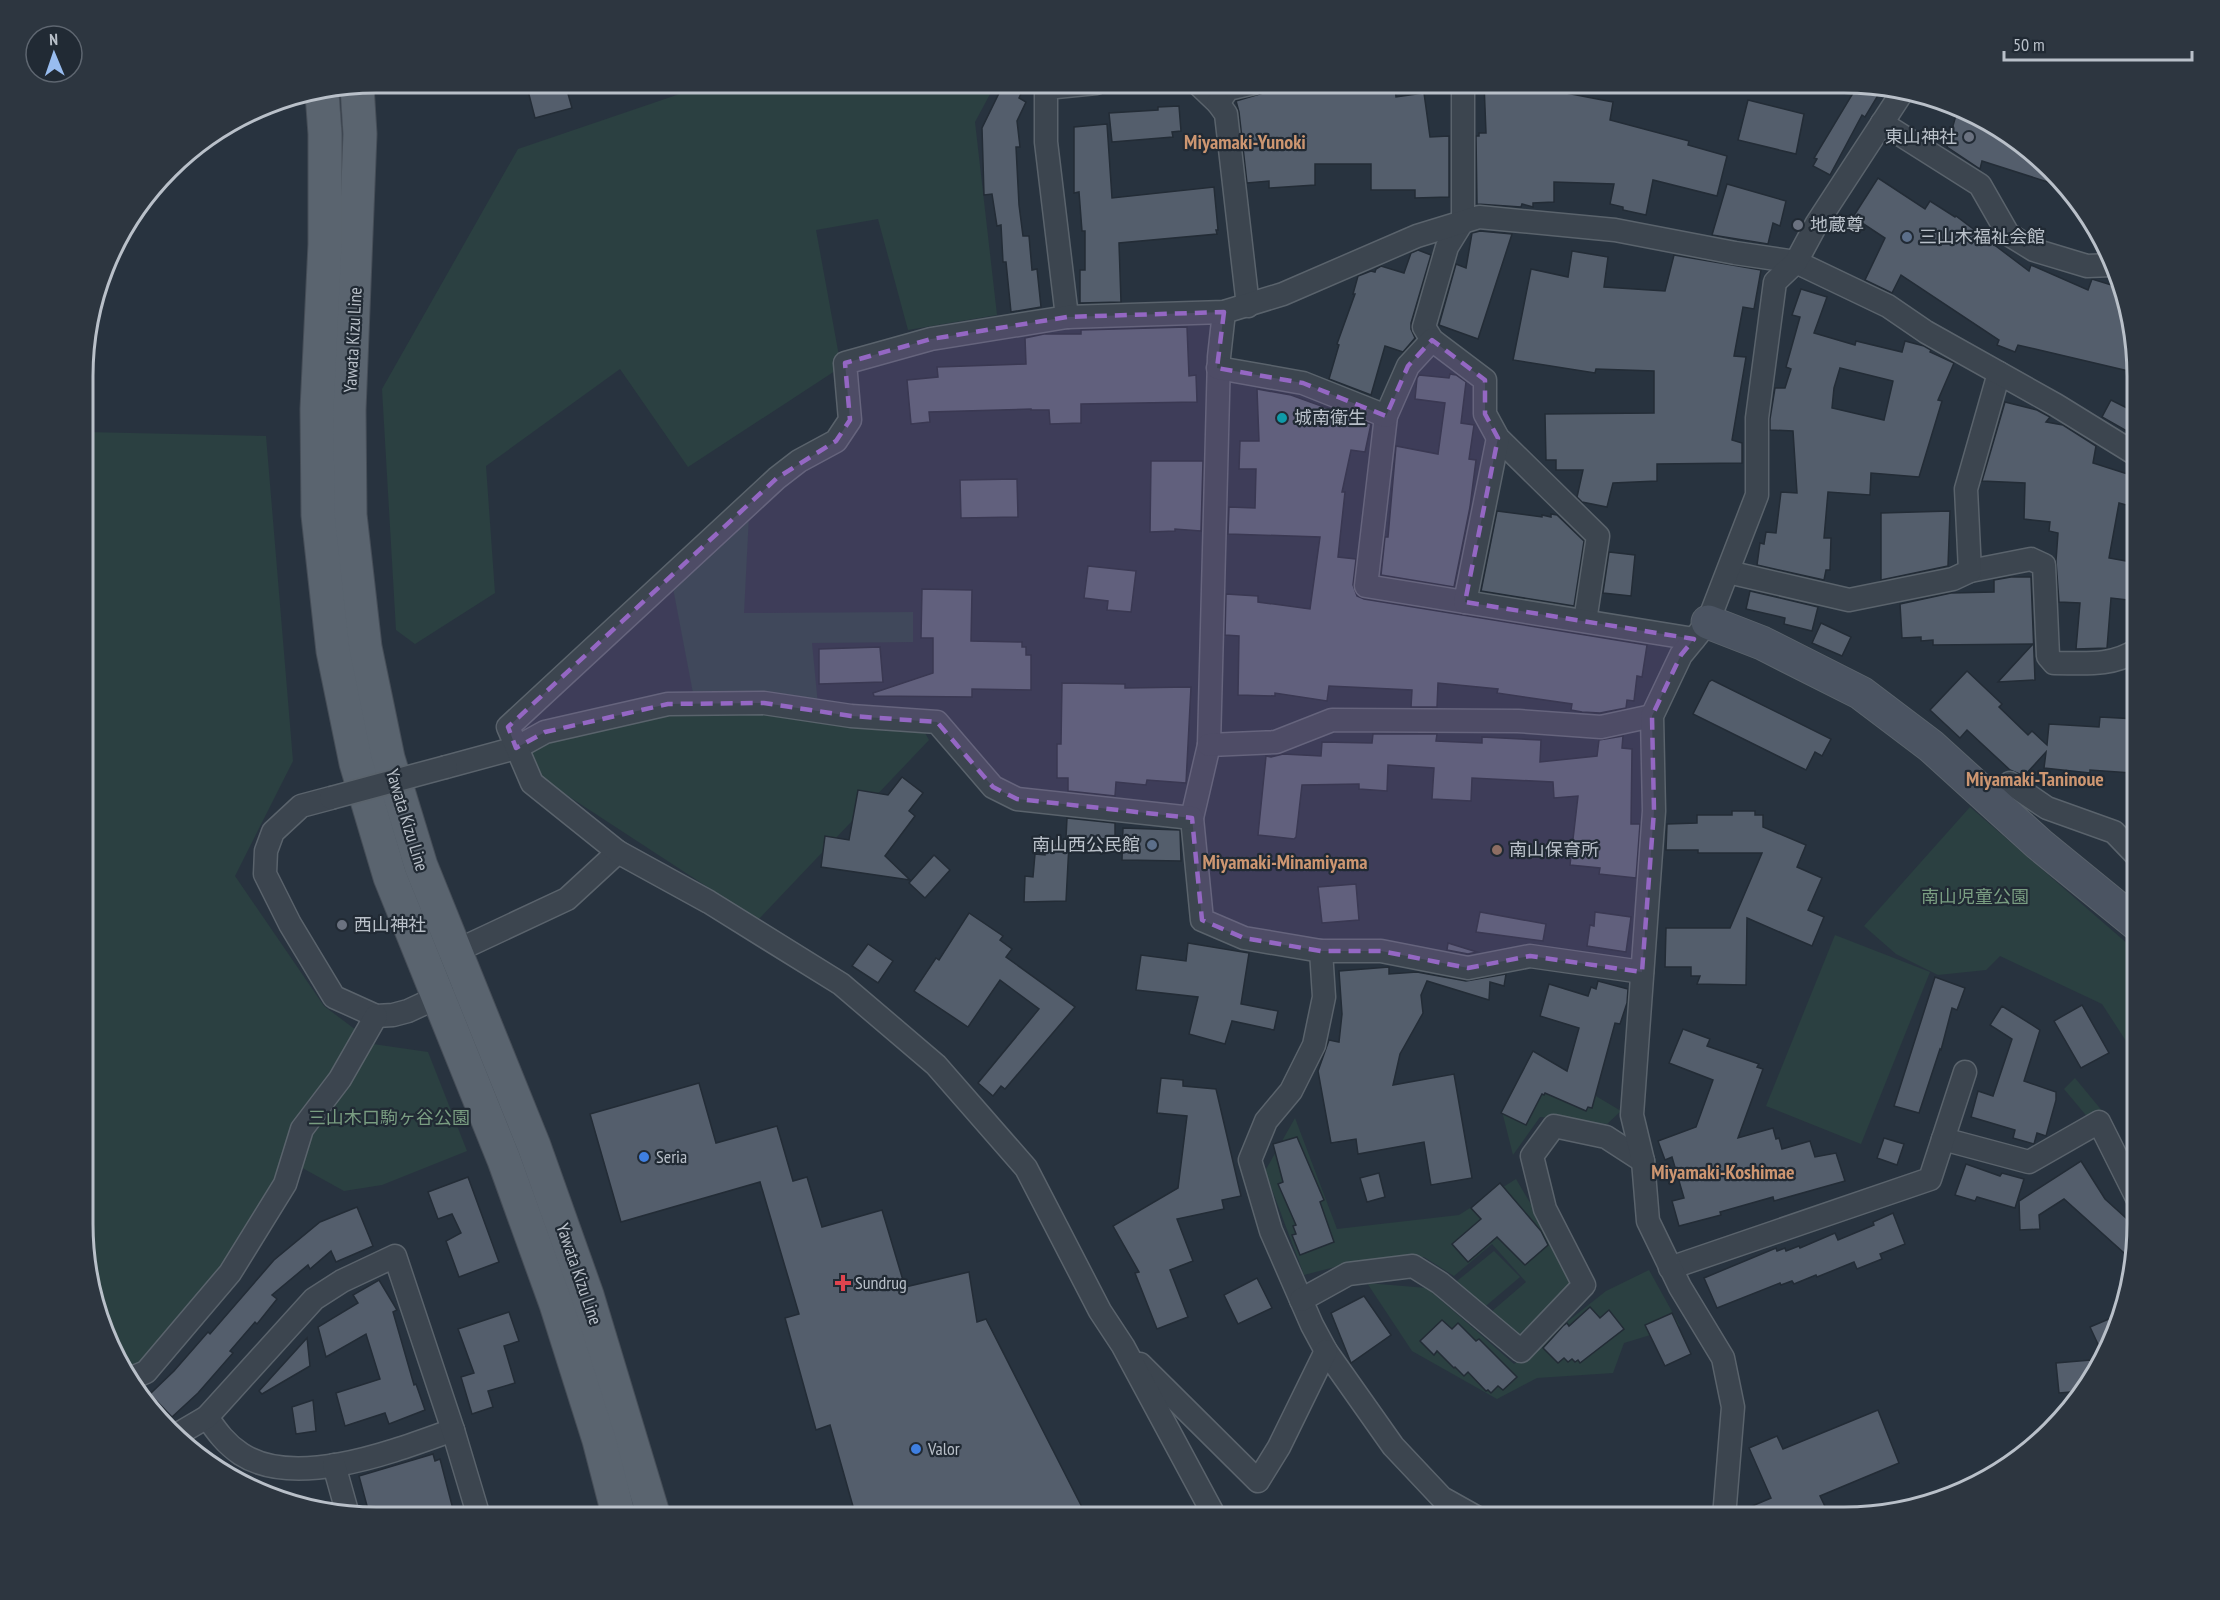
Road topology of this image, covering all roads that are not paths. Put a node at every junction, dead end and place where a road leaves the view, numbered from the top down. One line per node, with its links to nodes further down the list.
1 (1046, 93): 15 (street)
2 (1208, 93): 8 (street)
3 (1225, 93): 8 (street)
4 (1463, 93): 10 (street)
5 (357, 94): 37 (main road, Yawata Kizu Line)
6 (322, 98): 39 (main road, Yawata Kizu Line)
7 (1898, 98): 9 (street)
8 (1218, 103): 13 (street)
9 (1882, 123): 11 (street); 12 (street)
10 (1463, 221): 11 (street); 13 (street); 16 (street)
11 (1796, 262): 18 (street); 23 (street)
12 (2104, 265)
13 (1248, 306): 14 (street)
14 (1224, 312): 15 (street); 17 (street)
15 (1067, 317): 30 (street)
16 (1432, 340): 19 (street); 20 (street)
17 (1218, 368): 19 (street); 29 (street)
18 (1999, 373): 21 (street); 22 (street)
19 (1386, 416): 24 (street)
20 (1498, 438): 24 (street); 25 (street)
21 (2127, 449)
22 (1970, 571): 23 (street); 27 (street)
23 (1728, 572): 26 (street)
24 (1465, 602): 25 (street)
25 (1585, 621): 26 (street)
26 (1701, 631): 28 (street); 35 (street)
27 (2127, 656)
28 (1652, 716): 29 (street); 38 (street)
29 (1209, 745): 32 (street)
30 (516, 748): 32 (street); 34 (street); 40 (street, bridge)
31 (2010, 783): 33 (street)
32 (1192, 818): 36 (street)
33 (2127, 846)
34 (618, 852): 37 (street); 47 (street)
35 (2127, 916)
36 (1321, 951): 38 (street); 46 (street)
37 (454, 952): 39 (street); 57 (main road, Yawata Kizu Line)
38 (1642, 972): 43 (street)
39 (438, 997): 40 (street); 56 (main road, Yawata Kizu Line)
40 (376, 1016): 49 (street)
41 (1965, 1072): 42 (street)
42 (1943, 1139): 44 (street); 45 (street)
43 (1643, 1161): 45 (street); 46 (street)
44 (2127, 1178)
45 (1670, 1268): 60 (street)
46 (1301, 1300): 48 (street)
47 (1123, 1346): 48 (street); 58 (street)
48 (1326, 1351): 59 (street)
49 (137, 1376)
50 (207, 1417): 51 (street); 52 (street); 53 (street)
51 (453, 1430): 53 (street); 55 (street)
52 (183, 1431)
53 (334, 1465): 54 (street)
54 (345, 1505)
55 (476, 1507)
56 (616, 1507)
57 (651, 1507)
58 (1210, 1507)
59 (1458, 1507)
60 (1725, 1507)

